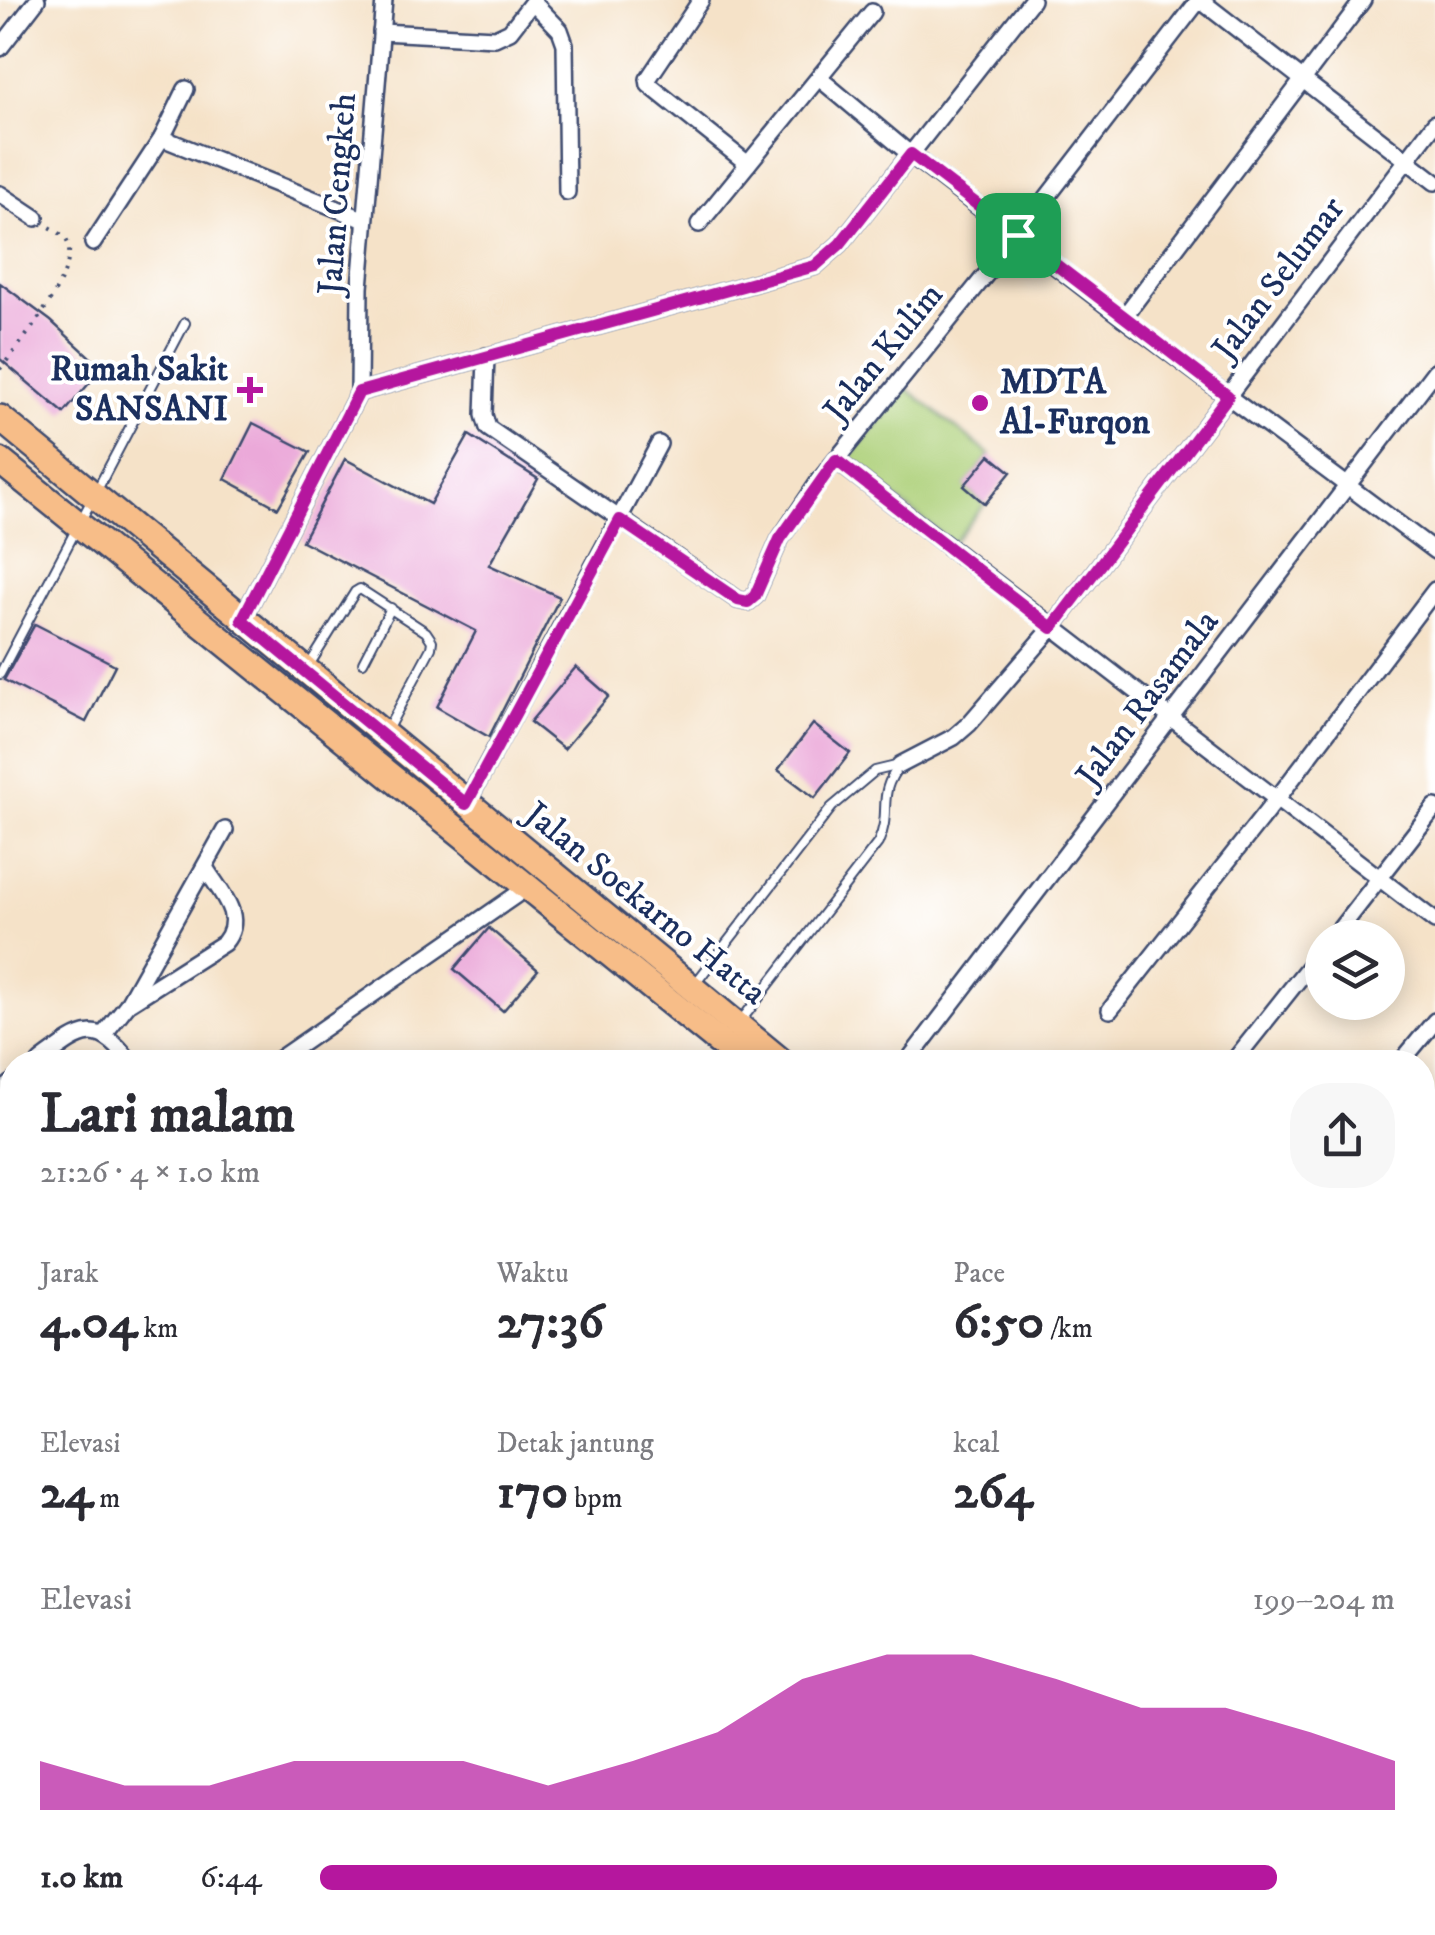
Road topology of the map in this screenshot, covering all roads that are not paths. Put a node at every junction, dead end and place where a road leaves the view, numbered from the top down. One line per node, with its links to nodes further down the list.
1 (37, 0): 10 (street)
2 (384, 0): 9 (street, Jalan Cengkeh)
3 (701, 0): 18 (street)
4 (1032, 0): 16 (street)
5 (1199, 0): 12 (street); 25 (street, Jalan Kulim)
6 (1363, 0): 12 (street)
7 (534, 1): 9 (street); 20 (street)
8 (872, 12): 11 (street)
9 (381, 32): 23 (street, Jalan Cengkeh)
10 (0, 48)
11 (818, 78): 16 (street); 18 (street)
12 (1302, 78): 17 (street); 27 (street)
13 (186, 89): 15 (street)
14 (1435, 124): 17 (street, Jalan Selumar)
15 (162, 138): 23 (street); 26 (street)
16 (911, 154): 25 (street); 29 (street)
17 (1407, 160): 19 (street); 32 (street, Jalan Selumar)
18 (748, 164): 24 (street)
19 (1435, 182)
20 (567, 192)
21 (0, 194): 22 (street)
22 (36, 218)
23 (365, 220): 31 (street, Jalan Cengkeh)
24 (699, 224)
25 (1018, 235): 27 (street); 35 (street, Jalan Kulim)
26 (92, 243)
27 (1123, 318): 32 (street)
28 (185, 323): 38 (lane)
29 (486, 356): 31 (street); 39 (street)
30 (1435, 371): 37 (street, Jalan Rasamala)
31 (359, 392): 46 (street)
32 (1228, 396): 37 (street); 47 (street, Jalan Selumar)
33 (0, 418): 38 (main road, Jalan Soekarno Hatta)
34 (659, 444): 39 (street)
35 (836, 460): 39 (street, Jalan Kulim); 47 (street)
36 (0, 461): 40 (main road, Jalan Soekarno Hatta)
37 (1346, 486): 42 (street); 51 (street, Jalan Rasamala)
38 (96, 496): 40 (lane); 41 (main road, Jalan Soekarno Hatta)
39 (620, 520): 55 (street)
40 (79, 527): 43 (main road, Jalan Soekarno Hatta); 50 (lane)
41 (140, 534): 43 (main road); 46 (main road, Jalan Soekarno Hatta)
42 (1435, 551)
43 (120, 560): 60 (main road, Jalan Soekarno Hatta)
44 (1435, 590): 54 (street)
45 (391, 608): 48 (lane); 49 (lane); 52 (lane)
46 (242, 620): 49 (main road, Jalan Soekarno Hatta)
47 (1052, 628): 51 (street); 53 (street, Jalan Selumar)
48 (362, 662)
49 (306, 671): 52 (main road, Jalan Soekarno Hatta)
50 (0, 674)
51 (1171, 719): 54 (street); 76 (street, Jalan Rasamala)
52 (384, 736): 55 (main road, Jalan Soekarno Hatta)
53 (900, 765): 64 (lane); 68 (lane)
54 (1276, 800): 59 (street); 66 (street)
55 (466, 804): 64 (main road, Jalan Soekarno Hatta)
56 (1435, 807): 59 (street)
57 (225, 830): 58 (street)
58 (206, 868): 65 (street); 65 (street)
59 (1379, 879): 61 (street); 62 (street)
60 (529, 886): 73 (street); 74 (main road, Jalan Soekarno Hatta)
61 (1347, 920)
62 (1435, 921)
63 (1305, 971): 77 (street)
64 (692, 988): 68 (main road, Jalan Soekarno Hatta)
65 (127, 1005): 69 (street)
66 (1110, 1010)
67 (1435, 1021): 70 (street)
68 (738, 1026): 75 (main road, Jalan Soekarno Hatta)
69 (104, 1034): 71 (street); 72 (street)
70 (1429, 1040)
71 (56, 1050)
72 (122, 1050)
73 (293, 1050)
74 (729, 1050)
75 (767, 1050)
76 (916, 1050)
77 (1243, 1050)

